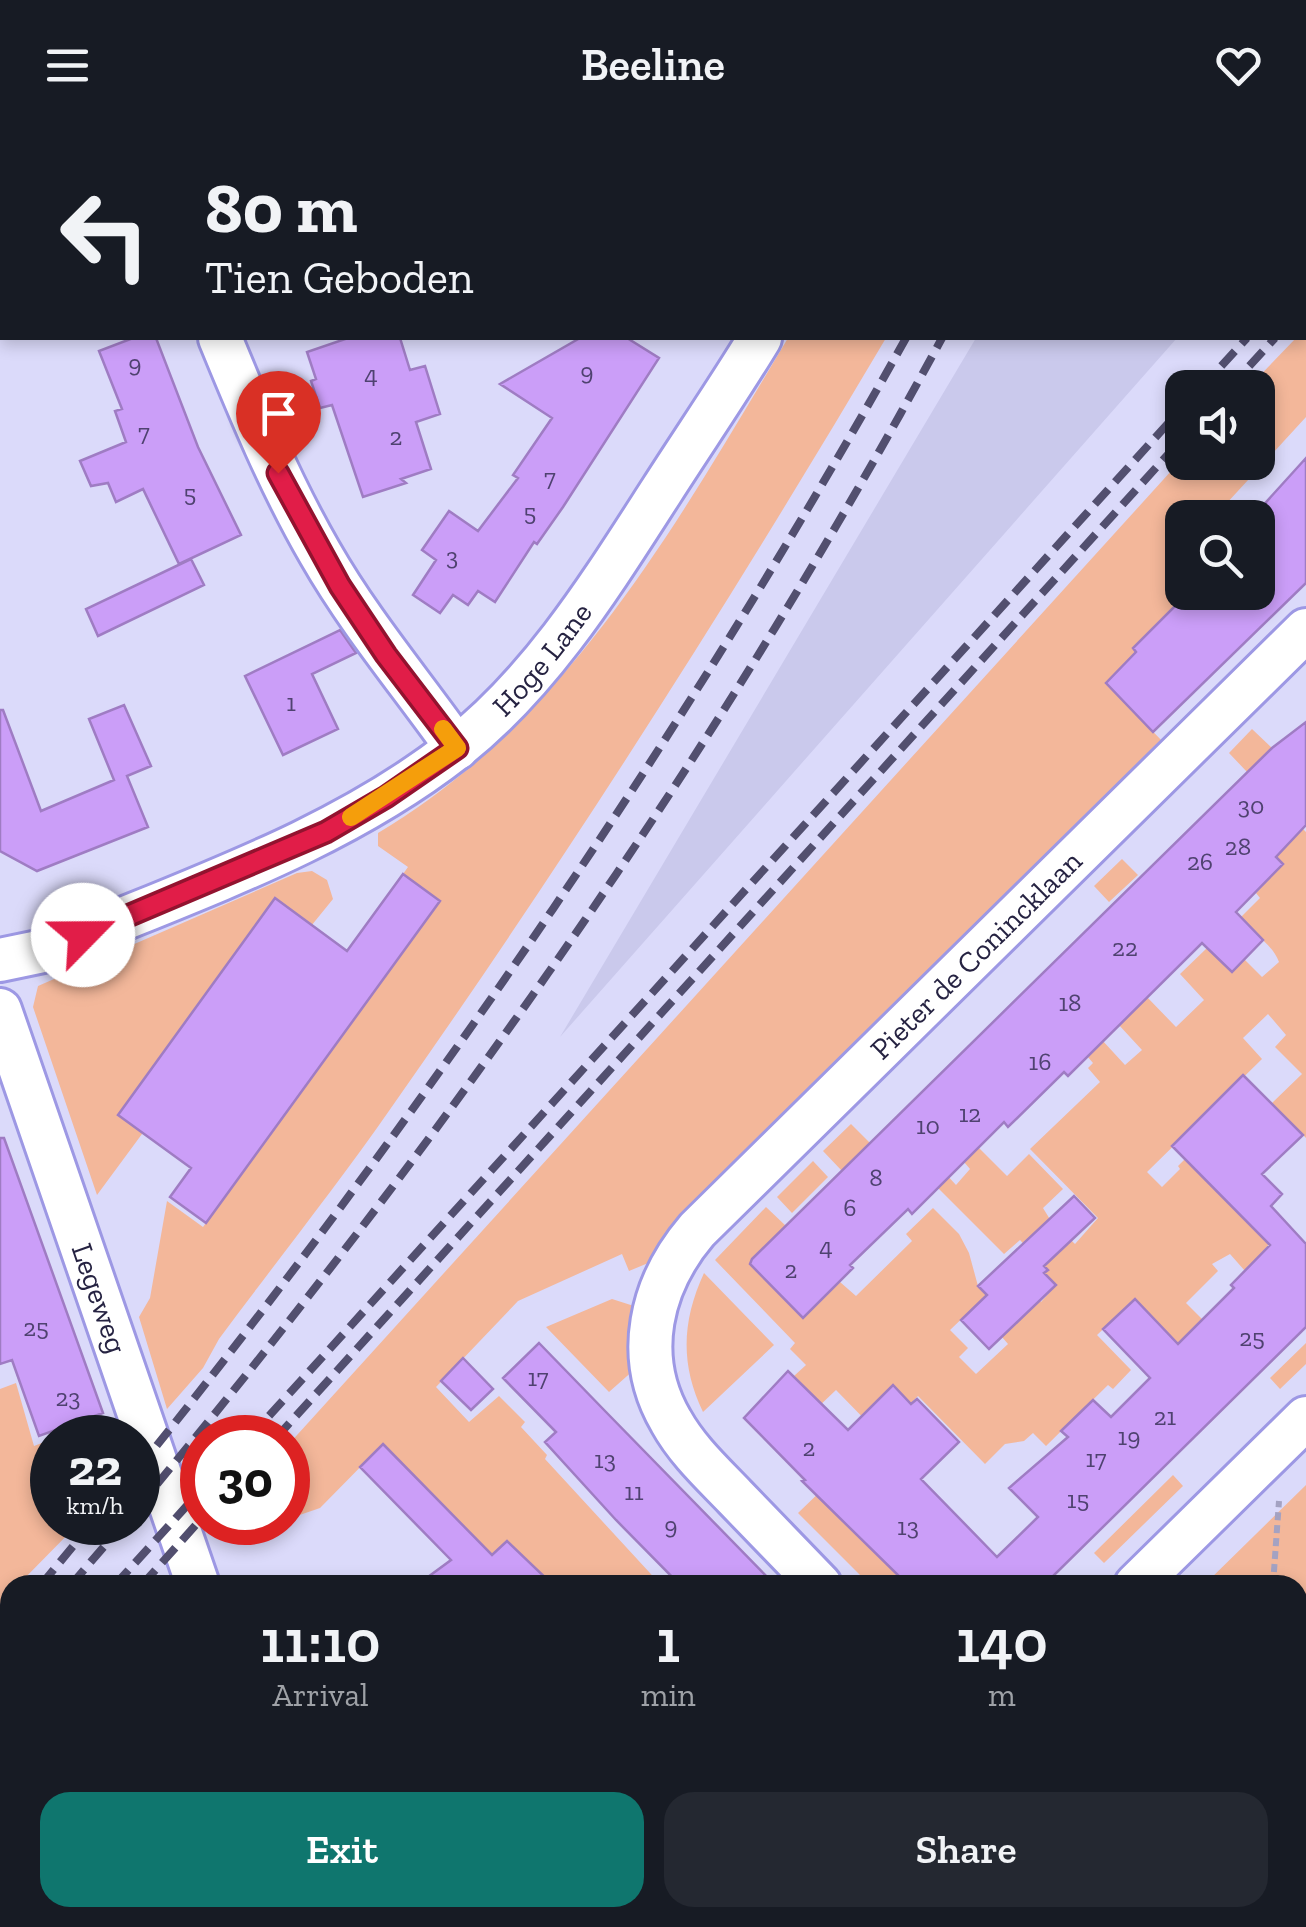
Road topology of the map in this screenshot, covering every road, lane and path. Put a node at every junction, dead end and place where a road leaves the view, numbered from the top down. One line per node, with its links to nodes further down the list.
1 (221, 340): 4 (street)
2 (759, 340): 4 (street, Hoge Lane)
3 (1306, 630): 10 (street, Pieter de Conincklaan)
4 (457, 748): 5 (street, Hoge Lane)
5 (0, 960)
6 (0, 1010): 9 (street, Legeweg)
7 (1306, 1418): 11 (street)
8 (1279, 1506): 12 (path)
9 (195, 1575)
10 (810, 1575)
11 (1146, 1575)
12 (1274, 1575)

